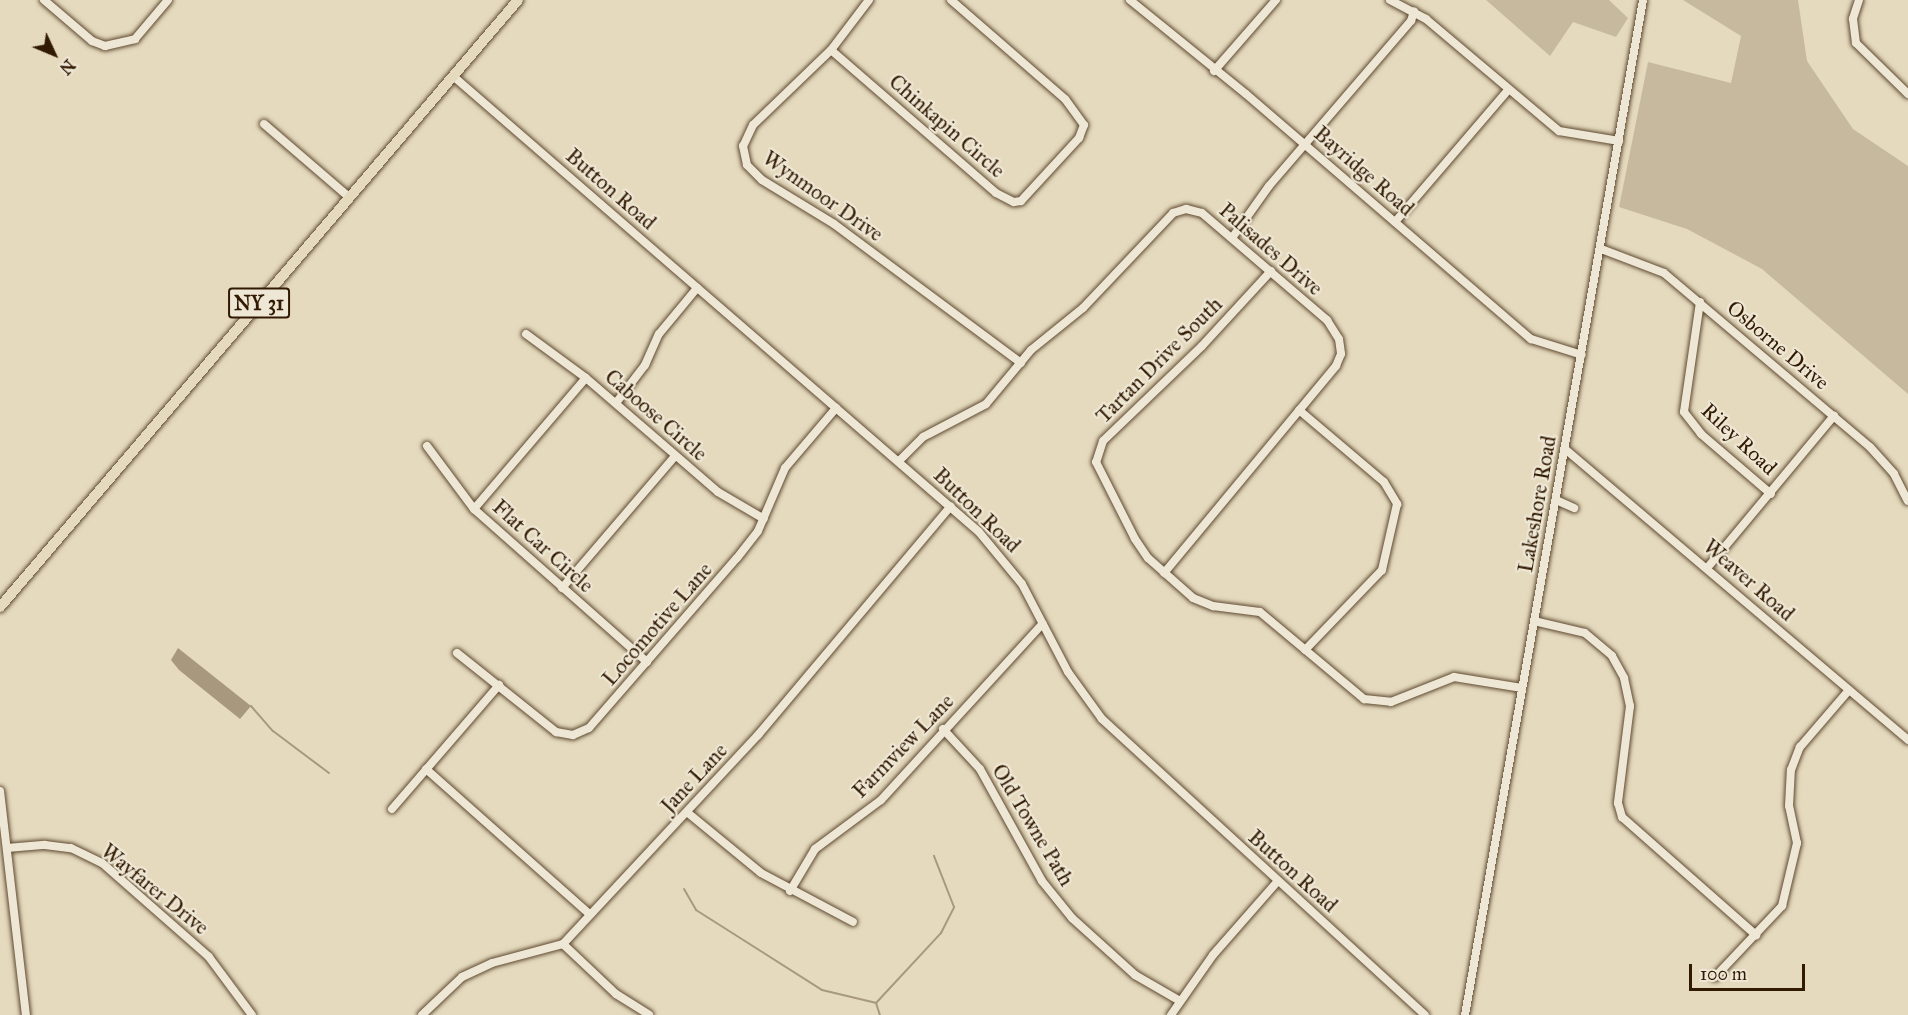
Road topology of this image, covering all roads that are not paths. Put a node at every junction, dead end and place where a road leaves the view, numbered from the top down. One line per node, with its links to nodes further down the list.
1 (44, 0): 2 (street)
2 (168, 0)
3 (518, 0): 14 (main road, NY 31)
4 (869, 0): 12 (street, Wynmoor Drive)
5 (951, 0): 12 (street, Chinkapin Circle)
6 (1130, 0): 13 (street, Bayridge Road)
7 (1276, 0): 13 (street)
8 (1390, 0): 11 (street)
9 (1643, 0): 18 (street, Lakeshore Road)
10 (1859, 0): 16 (street)
11 (1414, 11): 15 (street); 19 (street)
12 (831, 50): 29 (street, Wynmoor Drive)
13 (1214, 71): 19 (street, Bayridge Road)
14 (453, 76): 20 (main road, NY 31); 25 (street, Button Road)
15 (1508, 90): 18 (street); 21 (street)
16 (1908, 94)
17 (264, 124): 20 (street)
18 (1619, 141): 23 (street, Lakeshore Road)
19 (1306, 145): 21 (street, Bayridge Road); 22 (street)
20 (349, 197): 49 (main road, NY 31)
21 (1395, 222): 28 (street, Bayridge Road)
22 (1232, 238): 24 (street, Palisades Drive); 29 (street, Palisades Drive)
23 (1600, 249): 26 (street, Osborne Drive); 28 (street, Lakeshore Road)
24 (1271, 271): 33 (street, Palisades Drive); 47 (street, Tartan Drive South)
25 (697, 288): 31 (street); 32 (street, Button Road)
26 (1700, 302): 34 (street, Osborne Drive); 39 (street, Riley Road)
27 (526, 334): 30 (street, Caboose Circle)
28 (1582, 355): 36 (street, Lakeshore Road)
29 (1021, 363): 38 (street, Palisades Drive)
30 (586, 378): 31 (street, Caboose Circle); 44 (street)
31 (616, 404): 37 (street, Caboose Circle)
32 (836, 408): 38 (street, Button Road); 45 (street, Locomotive Lane)
33 (1299, 410): 47 (street, Palisades Drive); 52 (street)
34 (1834, 416): 39 (street); 41 (street, Osborne Drive)
35 (427, 446): 44 (street, Flat Car Circle)
36 (1565, 449): 40 (street, Lakeshore Road); 46 (street, Weaver Road)
37 (675, 456): 45 (street, Caboose Circle); 48 (street)
38 (898, 461): 42 (street, Button Road)
39 (1771, 494): 46 (street)
40 (1556, 500): 43 (street); 50 (street, Lakeshore Road)
41 (1908, 501)
42 (951, 506): 51 (street, Button Road); 63 (street, Jane Lane)
43 (1574, 508)
44 (474, 509): 48 (street, Flat Car Circle)
45 (764, 519): 54 (street, Locomotive Lane)
46 (1708, 567): 57 (street, Weaver Road)
47 (1164, 573): 52 (street)
48 (562, 588): 54 (street, Flat Car Circle)
49 (0, 607)
50 (1534, 621): 56 (street, Lakeshore Road); 69 (street)
51 (1042, 624): 58 (street, Farmview Lane); 65 (street, Button Road)
52 (1305, 650): 56 (street)
53 (457, 653): 55 (street, Locomotive Lane)
54 (647, 662): 55 (street, Locomotive Lane)
55 (499, 685): 60 (street)
56 (1522, 688): 79 (street, Lakeshore Road)
57 (1850, 690): 59 (street, Weaver Road); 69 (street)
58 (943, 729): 66 (street, Farmview Lane); 72 (street, Old Towne Path)
59 (1908, 740)
60 (426, 769): 62 (street); 67 (street)
61 (0, 791): 64 (street)
62 (392, 809)
63 (688, 813): 66 (street); 67 (street, Jane Lane)
64 (7, 848): 73 (street); 74 (street, Wayfarer Drive)
65 (1277, 882): 72 (street); 78 (street, Button Road)
66 (790, 891): 68 (street)
67 (588, 913): 70 (street, Jane Lane)
68 (853, 922)
69 (1756, 935): 71 (street)
70 (563, 944): 75 (street); 76 (street)
71 (1715, 977)
72 (1180, 1001): 77 (street)
73 (26, 1015)
74 (252, 1015)
75 (422, 1015)
76 (649, 1015)
77 (1171, 1015)
78 (1425, 1015)
79 (1465, 1015)

